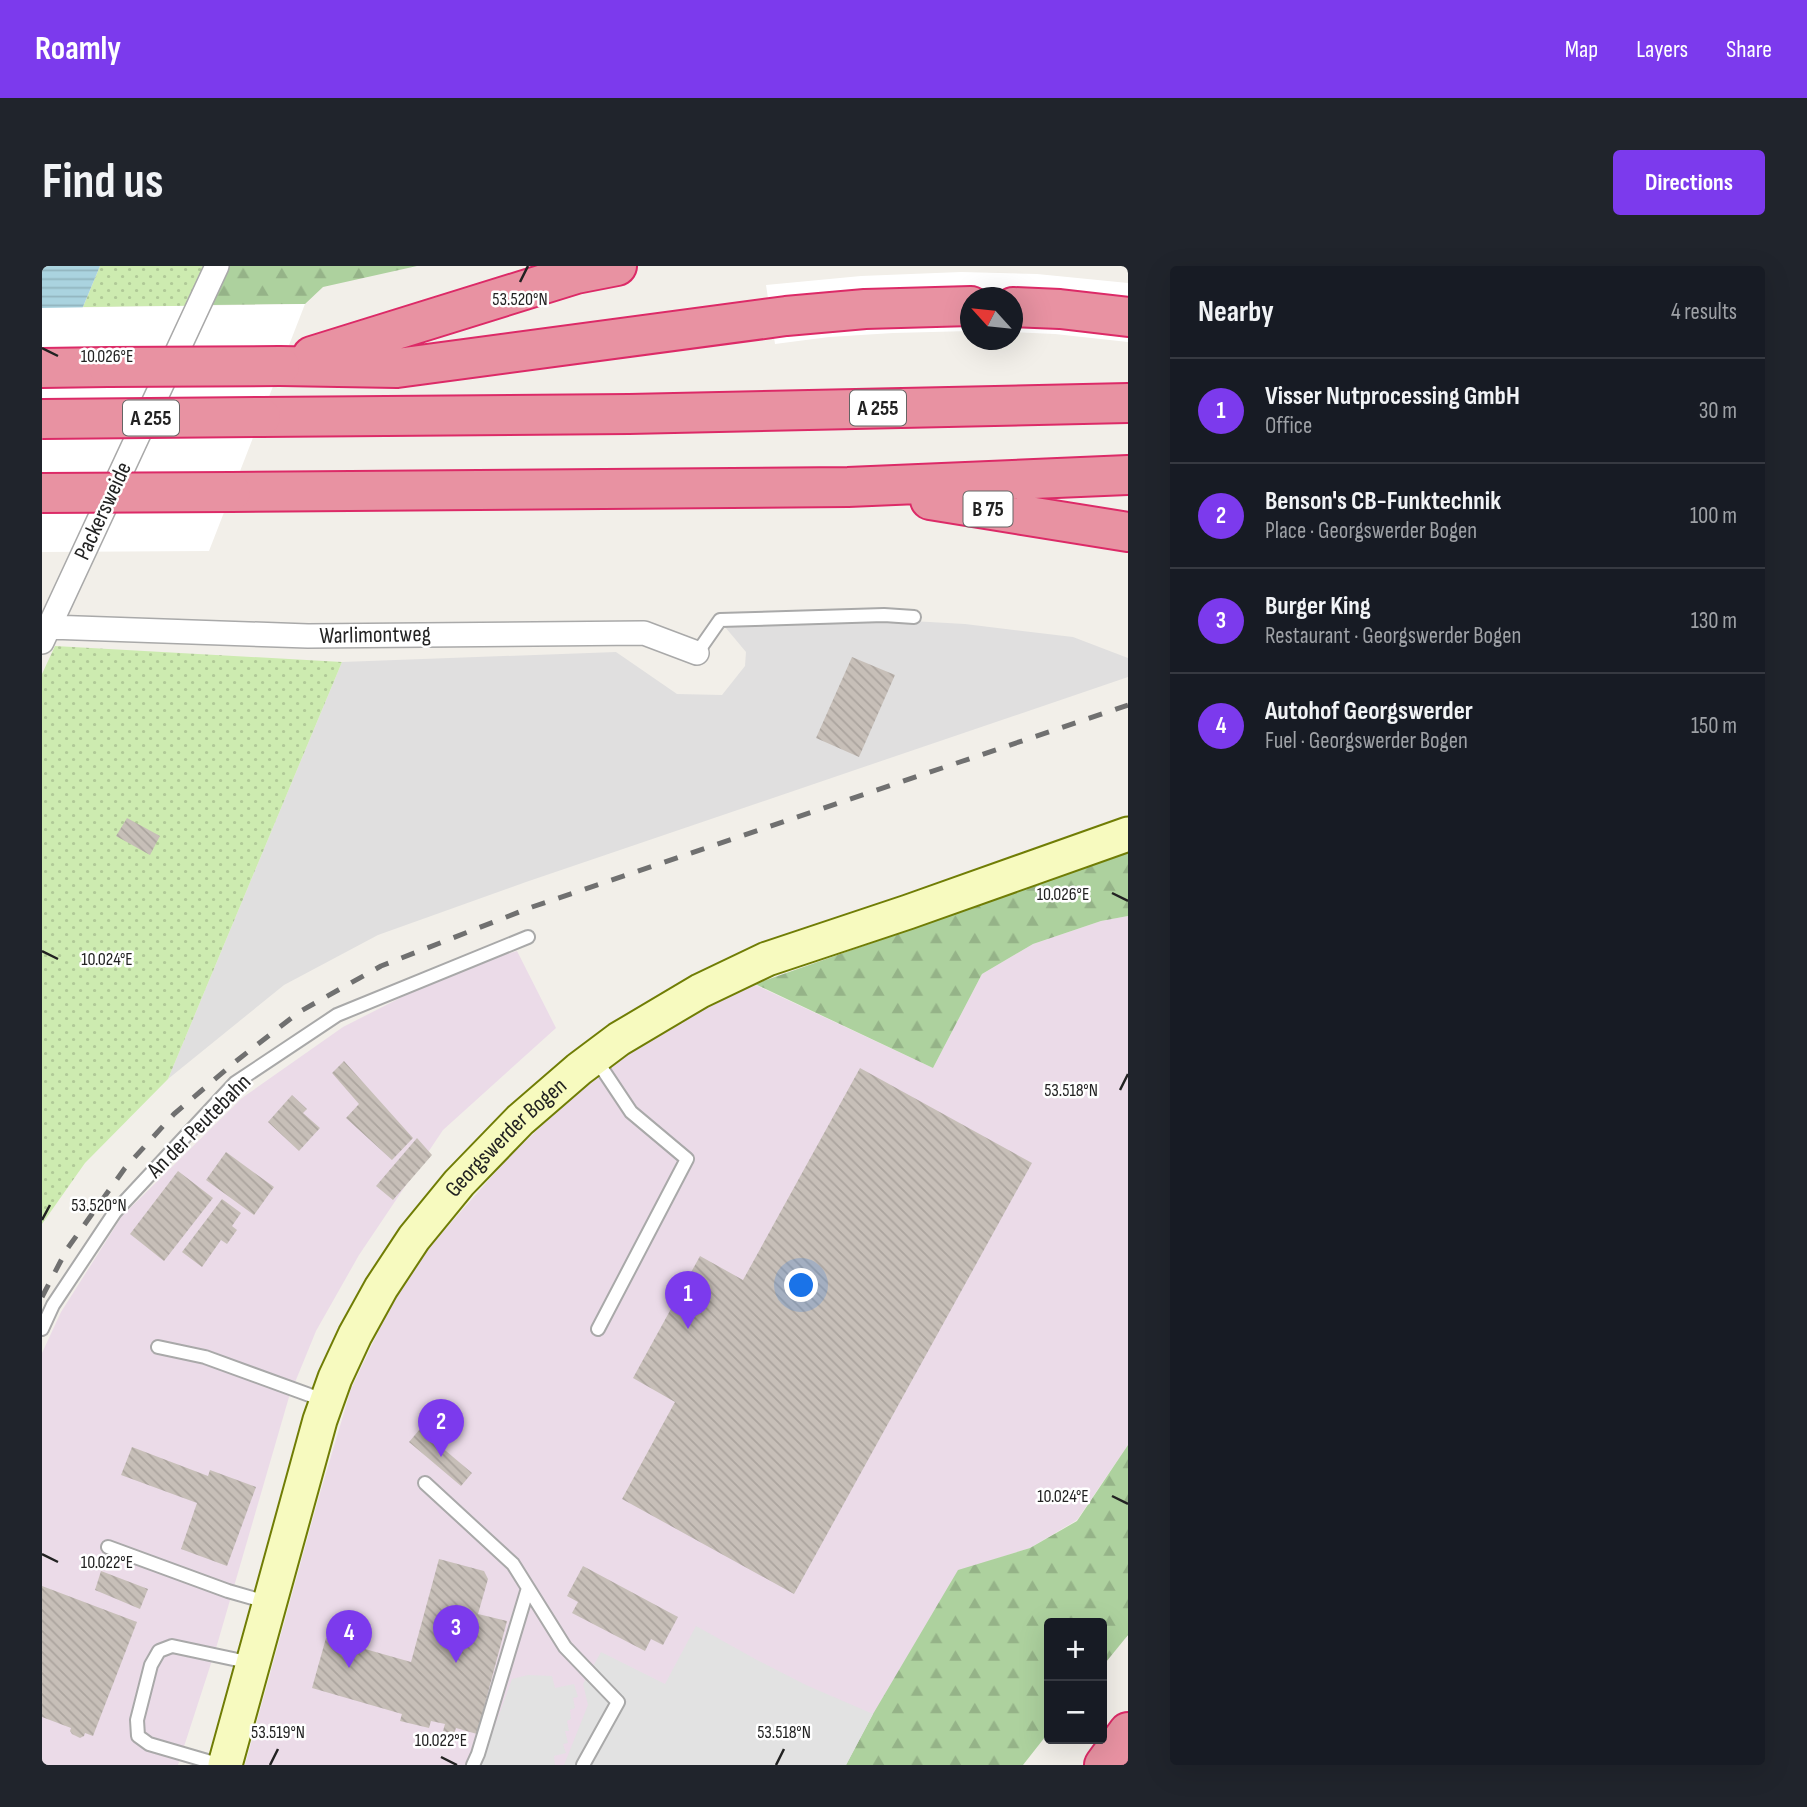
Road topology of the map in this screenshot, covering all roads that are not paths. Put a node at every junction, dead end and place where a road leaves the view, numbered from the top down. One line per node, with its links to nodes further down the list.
1 (217, 266): 15 (street, Packersweide)
2 (617, 266): 6 (highway)
3 (960, 306): 6 (highway)
4 (1023, 307): 5 (highway)
5 (1128, 317)
6 (280, 366): 7 (highway, bridge)
7 (42, 368)
8 (1128, 403): 9 (highway, A 255, bridge)
9 (42, 419)
10 (1128, 475): 11 (highway)
11 (848, 487): 12 (highway, bridge); 13 (highway, B 75)
12 (42, 494)
13 (1128, 532)
14 (914, 617): 16 (lane)
15 (46, 634): 16 (street, Warlimontweg)
16 (697, 653)
17 (1128, 834): 19 (street, Georgswerder Bogen)
18 (528, 937): 20 (lane, An der Peutebahn)
19 (594, 1057): 21 (lane); 23 (street, Georgswerder Bogen)
20 (42, 1329)
21 (598, 1329)
22 (158, 1347): 23 (lane)
23 (327, 1401): 27 (street, Georgswerder Bogen)
24 (425, 1483): 26 (lane)
25 (108, 1547): 27 (lane)
26 (528, 1588): 32 (lane); 33 (lane)
27 (270, 1603): 28 (street, Georgswerder Bogen)
28 (253, 1663): 31 (street, Georgswerder Bogen); 31 (lane)
29 (1128, 1732): 34 (highway)
30 (1128, 1758): 35 (highway)
31 (223, 1765)
32 (473, 1765)
33 (583, 1765)
34 (1104, 1765)
35 (1121, 1765)

